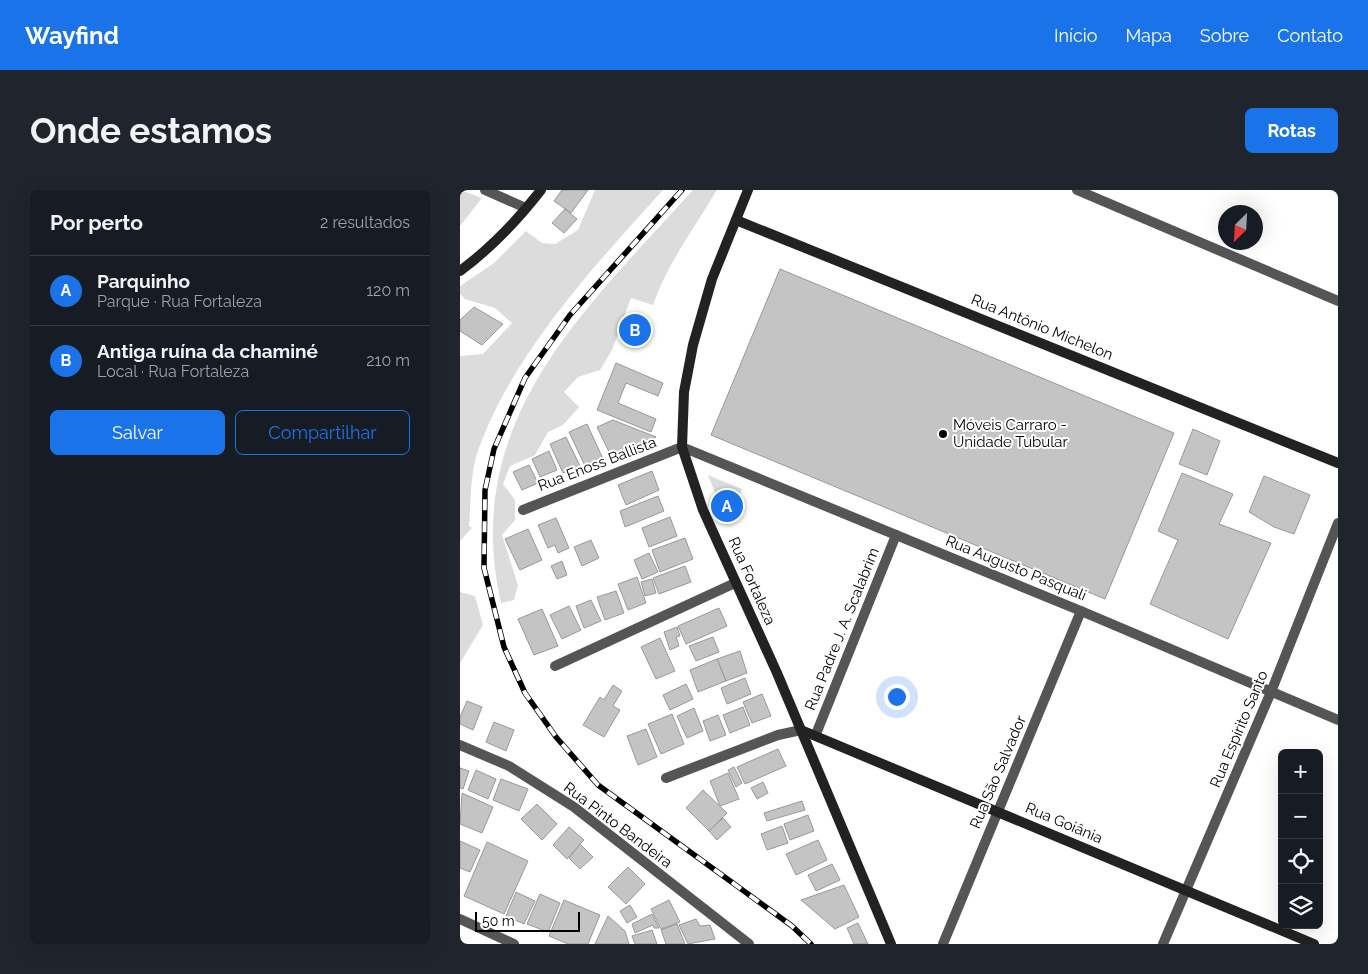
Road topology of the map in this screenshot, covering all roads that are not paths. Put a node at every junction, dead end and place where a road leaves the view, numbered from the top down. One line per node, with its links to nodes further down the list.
1 (485, 190): 5 (street)
2 (540, 190): 5 (main road)
3 (748, 190): 6 (main road, Rua Fortaleza)
4 (1077, 190): 8 (street)
5 (526, 208): 7 (main road)
6 (736, 220): 9 (main road, Rua Fortaleza); 10 (main road, Rua Antônio Michelon)
7 (460, 271)
8 (1338, 301)
9 (682, 447): 11 (street, Rua Enoss Ballista); 13 (street, Rua Augusto Pasquali); 14 (main road, Rua Fortaleza)
10 (1338, 463)
11 (523, 510)
12 (1338, 523): 17 (street, Rua Espírito Santo)
13 (896, 535): 15 (street, Rua Augusto Pasquali); 20 (street, Rua Padre J. A. Scalabrim)
14 (736, 583): 16 (street); 19 (main road, Rua Fortaleza)
15 (1081, 611): 17 (street, Rua Augusto Pasquali); 23 (street, Rua São Salvador)
16 (555, 666)
17 (1271, 692): 18 (street, Rua Augusto Pasquali); 24 (street, Rua Espírito Santo)
18 (1338, 720)
19 (801, 730): 20 (main road, Rua Goiânia); 22 (street); 28 (main road, Rua Fortaleza)
20 (816, 734): 23 (main road, Rua Goiânia)
21 (460, 745): 26 (street, Rua Pinto Bandeira)
22 (666, 778)
23 (997, 811): 24 (main road, Rua Goiânia); 29 (street, Rua São Salvador)
24 (1185, 890): 30 (street, Rua Espírito Santo); 31 (main road, Rua Goiânia)
25 (460, 920): 27 (street)
26 (743, 943)
27 (514, 944)
28 (891, 944)
29 (942, 944)
30 (1163, 944)
31 (1314, 944)

